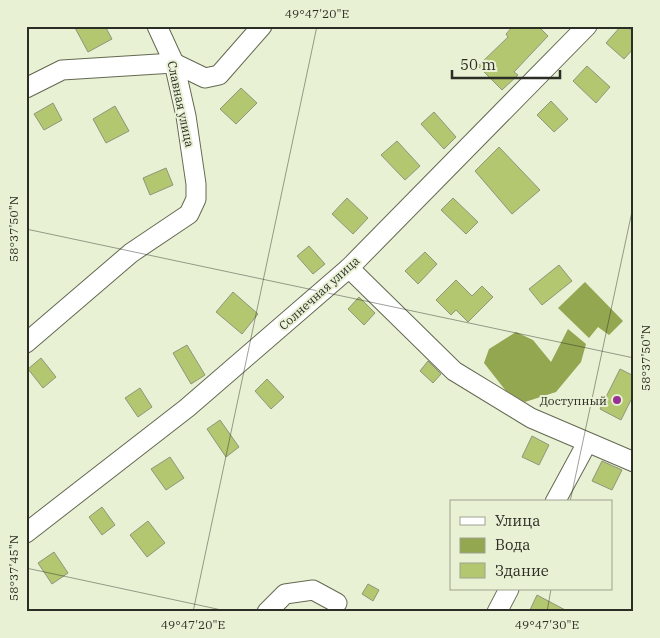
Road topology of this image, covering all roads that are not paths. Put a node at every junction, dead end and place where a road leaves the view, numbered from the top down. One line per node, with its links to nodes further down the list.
1 (157, 26): 4 (street, Славная улица)
2 (262, 26): 4 (street)
3 (587, 26): 6 (street, Солнечная улица)
4 (174, 63): 5 (street); 7 (street, Славная улица)
5 (26, 88)
6 (349, 268): 8 (street); 11 (street, Солнечная улица)
7 (26, 343)
8 (587, 442): 9 (street); 10 (street)
9 (634, 462)
10 (556, 500)
11 (26, 533)
12 (508, 590): 15 (street)
13 (337, 603): 14 (street)
14 (267, 612)
15 (497, 612)

